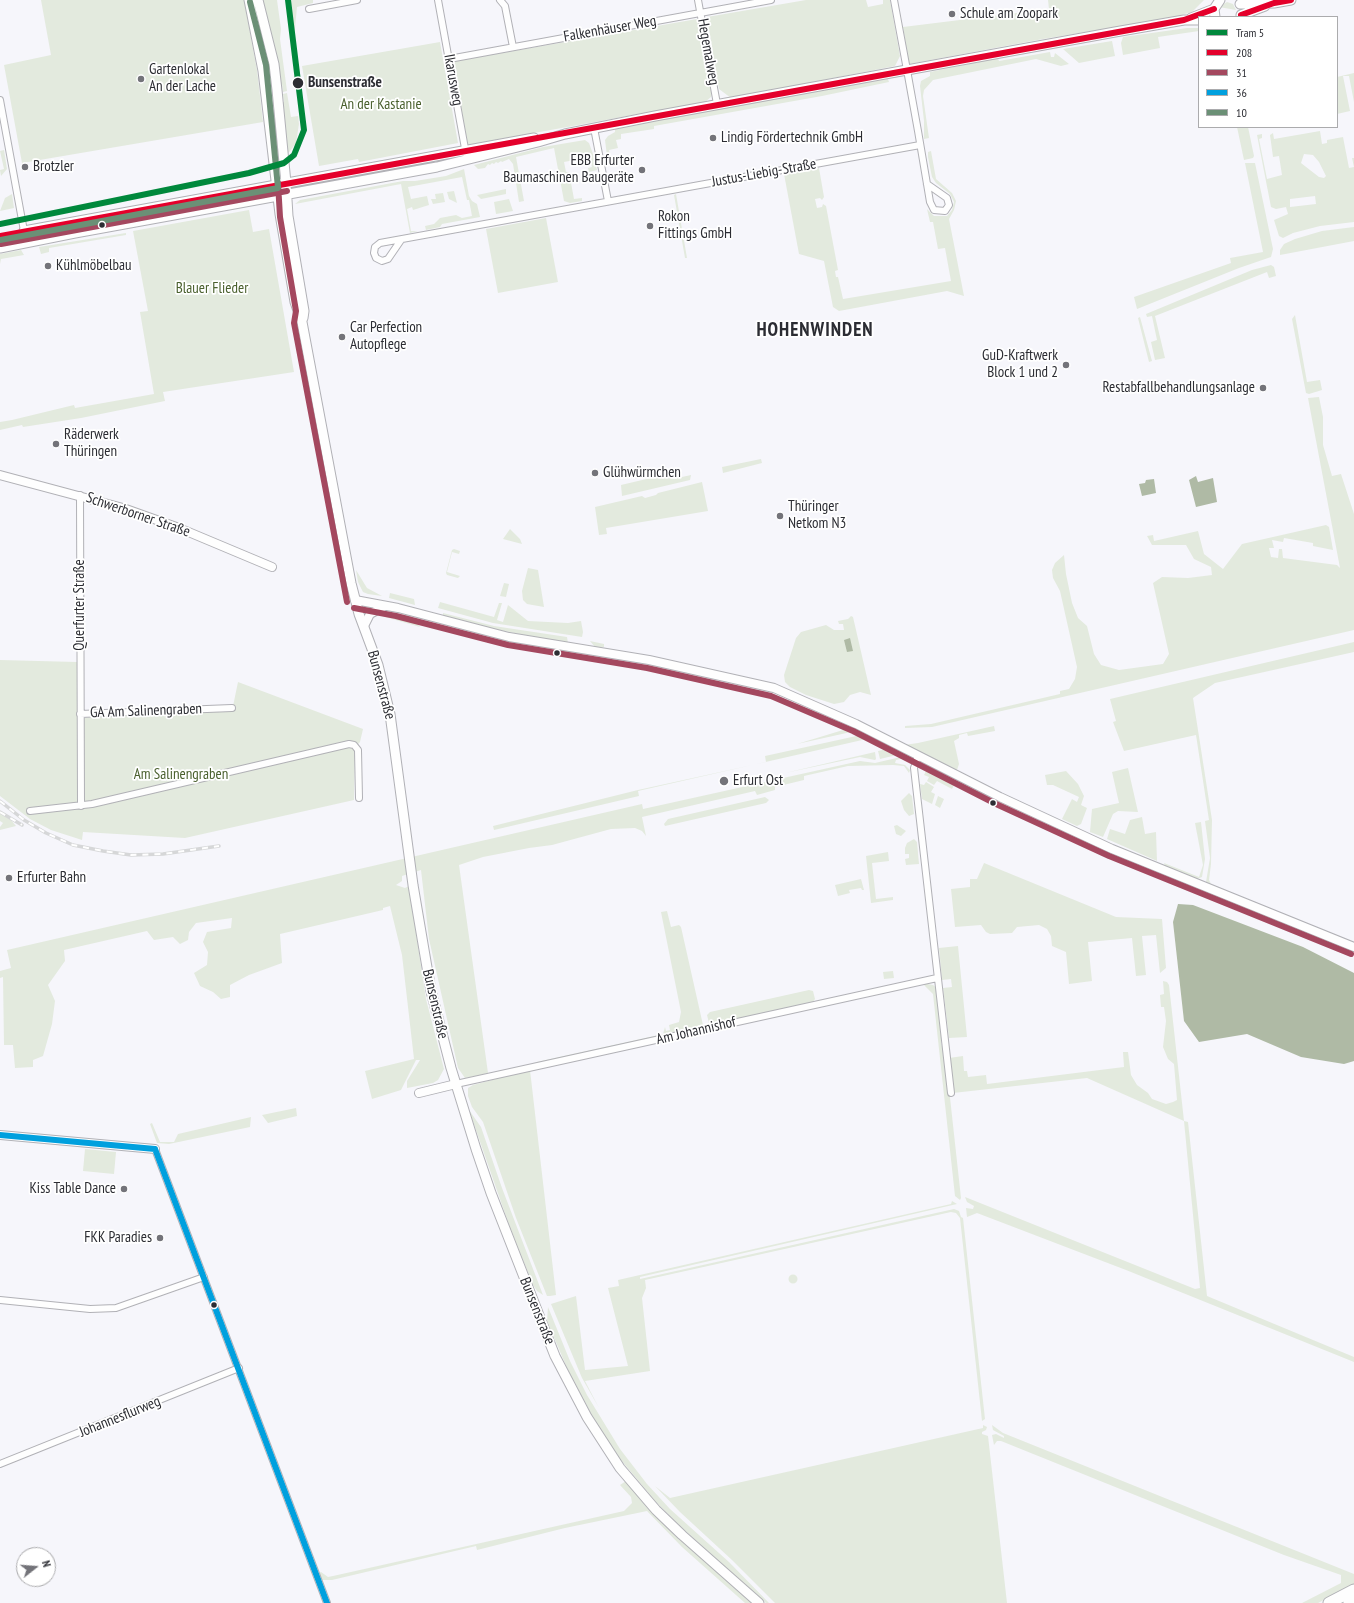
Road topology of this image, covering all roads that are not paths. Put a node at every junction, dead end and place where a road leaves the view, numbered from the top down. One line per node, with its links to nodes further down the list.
1 (249, 0): 30 (main road)
2 (258, 0): 28 (main road)
3 (357, 0): 13 (street)
4 (438, 0): 19 (street, Ikarusweg)
5 (500, 0): 18 (street)
6 (698, 0): 14 (street, Hegemalweg)
7 (771, 0): 14 (street, Falkenhäuser Weg)
8 (894, 0): 20 (street)
9 (1291, 0): 11 (main road)
10 (1237, 2): 11 (main road); 15 (main road)
11 (1274, 3): 15 (main road)
12 (1217, 6): 16 (main road)
13 (309, 9)
14 (701, 12): 18 (street, Falkenhäuser Weg); 22 (street, Hegemalweg)
15 (1241, 16)
16 (1184, 20): 17 (main road); 20 (main road)
17 (1198, 20)
18 (513, 47): 19 (street, Falkenhäuser Weg)
19 (449, 59): 26 (street, Ikarusweg)
20 (907, 70): 22 (main road); 25 (street)
21 (0, 100): 33 (street)
22 (717, 104): 23 (main road)
23 (594, 128): 24 (main road); 32 (street)
24 (565, 134): 26 (main road); 27 (main road)
25 (920, 145): 29 (street); 32 (street, Justus-Liebig-Straße)
26 (465, 150): 27 (street, Ikarusweg); 28 (main road)
27 (467, 160): 31 (main road)
28 (286, 183): 30 (main road); 31 (main road)
29 (927, 184): 29 (street)
30 (277, 185): 31 (main road); 33 (main road)
31 (282, 196): 35 (main road); 40 (main road, Bunsenstraße)
32 (608, 201): 34 (street, Justus-Liebig-Straße)
33 (24, 231): 35 (street)
34 (401, 240): 34 (street, Justus-Liebig-Straße)
35 (29, 243): 36 (main road)
36 (0, 248)
37 (0, 474): 38 (street, Schwerborner Straße)
38 (80, 495): 39 (street, Schwerborner Straße); 44 (street, Querfurter Straße)
39 (272, 566)
40 (356, 600): 41 (street); 42 (main road, Bunsenstraße)
41 (385, 606): 42 (street); 45 (street)
42 (364, 626): 51 (main road, Bunsenstraße)
43 (232, 708): 44 (street, GA Am Salinengraben)
44 (80, 714): 47 (street, GA Am Salinengraben)
45 (918, 756): 49 (street); 50 (street)
46 (359, 798): 47 (street)
47 (81, 806): 48 (street)
48 (30, 811)
49 (1354, 947)
50 (937, 978): 51 (street, Am Johannishof); 53 (street)
51 (456, 1084): 52 (street); 63 (main road, Bunsenstraße)
52 (419, 1093)
53 (951, 1093)
54 (0, 1135): 55 (street)
55 (155, 1149): 56 (street)
56 (204, 1277): 57 (street); 58 (street)
57 (0, 1300)
58 (239, 1368): 59 (street, Johannesflurweg); 62 (street)
59 (0, 1464)
60 (1354, 1590): 64 (highway)
61 (1354, 1601): 65 (highway)
62 (327, 1603)
63 (759, 1603)
64 (1329, 1603)
65 (1349, 1603)

